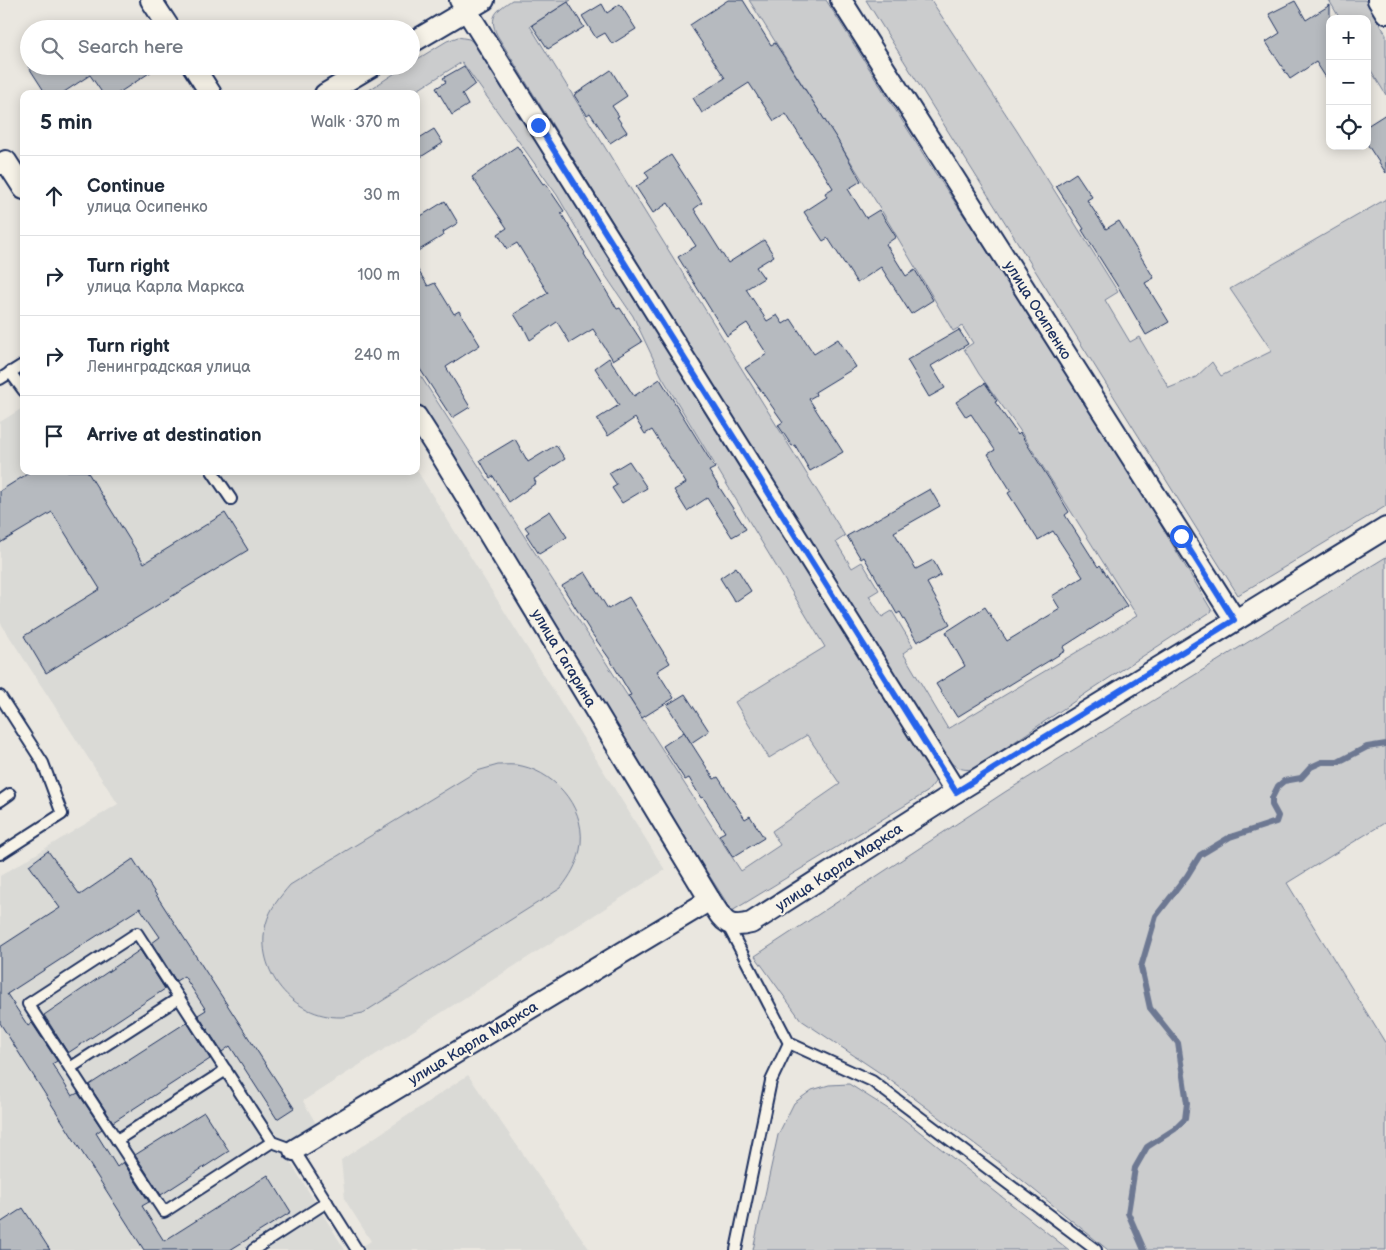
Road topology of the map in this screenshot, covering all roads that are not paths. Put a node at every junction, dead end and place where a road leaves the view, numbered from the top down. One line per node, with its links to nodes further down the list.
1 (151, 0): 7 (street)
2 (484, 0): 5 (street)
3 (840, 0): 23 (street, улица Осипенко)
4 (1378, 0): 6 (street)
5 (463, 5): 8 (street); 25 (street)
6 (1386, 13)
7 (164, 20)
8 (420, 36)
9 (199, 75): 11 (street)
10 (357, 75): 12 (street)
11 (208, 90)
12 (332, 90)
13 (0, 164): 14 (street)
14 (20, 183)
15 (20, 366): 16 (lane)
16 (10, 372): 17 (lane); 18 (lane)
17 (0, 379)
18 (20, 386)
19 (420, 422): 29 (street, улица Гагарина)
20 (215, 475): 21 (lane)
21 (231, 500)
22 (1386, 528): 23 (street, улица Карла Маркса)
23 (1234, 620): 25 (street, улица Карла Маркса)
24 (0, 696): 28 (lane)
25 (956, 792): 30 (street, улица Карла Маркса)
26 (10, 794): 27 (lane)
27 (0, 801)
28 (0, 854)
29 (710, 900): 30 (street); 37 (street, улица Карла Маркса)
30 (726, 922): 32 (lane)
31 (179, 998): 33 (lane); 33 (lane); 34 (lane)
32 (789, 1043): 41 (lane); 42 (lane)
33 (70, 1068): 35 (lane)
34 (226, 1070): 35 (lane); 36 (lane)
35 (117, 1140): 36 (lane)
36 (272, 1142): 37 (lane)
37 (294, 1150): 38 (lane)
38 (327, 1202): 39 (lane); 40 (lane)
39 (252, 1250)
40 (357, 1250)
41 (736, 1250)
42 (1096, 1250)

